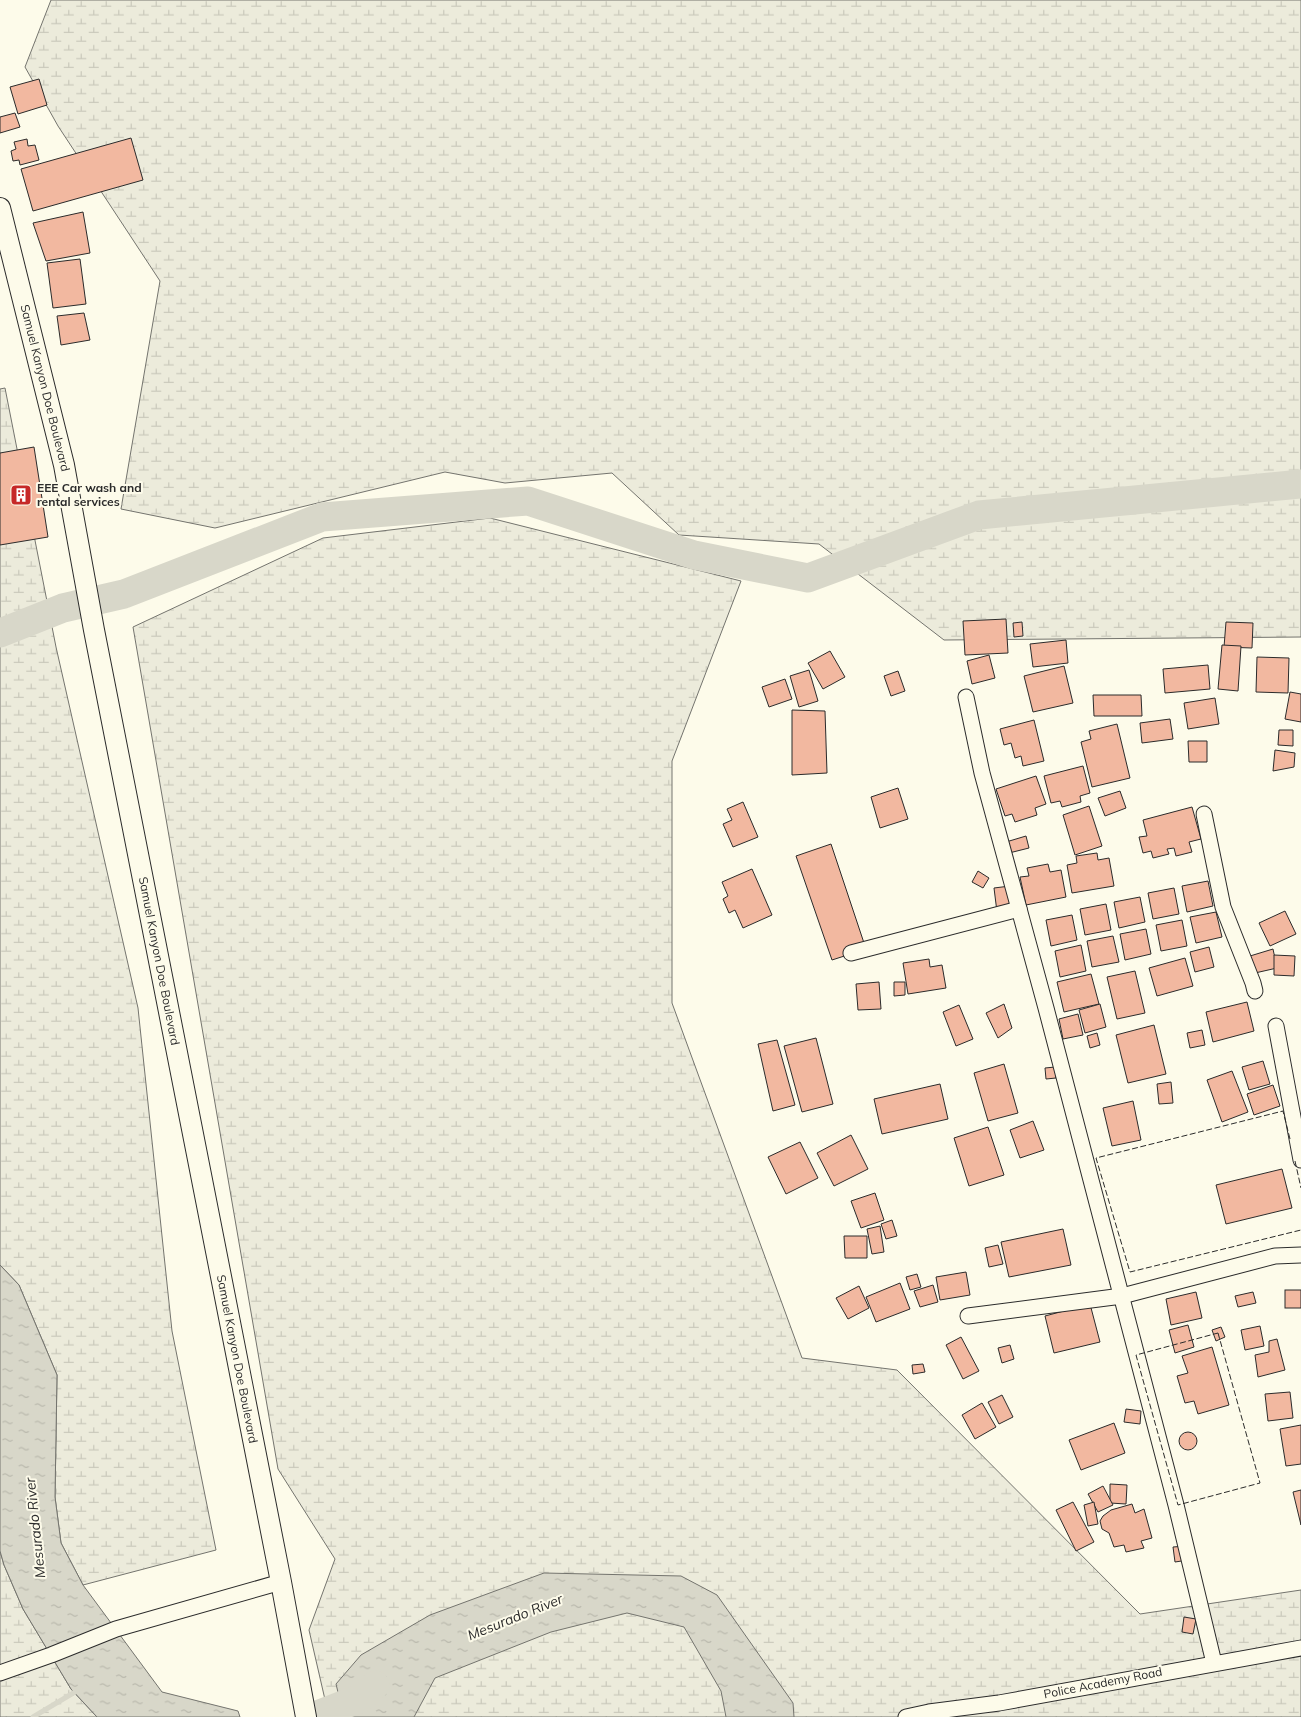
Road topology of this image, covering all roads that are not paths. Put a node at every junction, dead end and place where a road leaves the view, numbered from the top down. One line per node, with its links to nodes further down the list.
1 (0, 208): 2 (street, Samuel Kanyon Doe Boulevard)
2 (4, 240): 13 (street, Samuel Kanyon Doe Boulevard)
3 (966, 697): 5 (street)
4 (1204, 814): 7 (street)
5 (1019, 908): 6 (street); 11 (street)
6 (851, 953)
7 (1255, 991)
8 (1276, 1026): 9 (street)
9 (1301, 1160)
10 (1301, 1255): 11 (street)
11 (1122, 1296): 12 (street); 15 (street)
12 (968, 1316)
13 (281, 1582): 16 (street); 17 (street, Samuel Kanyon Doe Boulevard)
14 (1301, 1648): 15 (street, Police Academy Road)
15 (1214, 1663): 18 (street, Police Academy Road)
16 (0, 1673)
17 (306, 1717)
18 (906, 1717)

